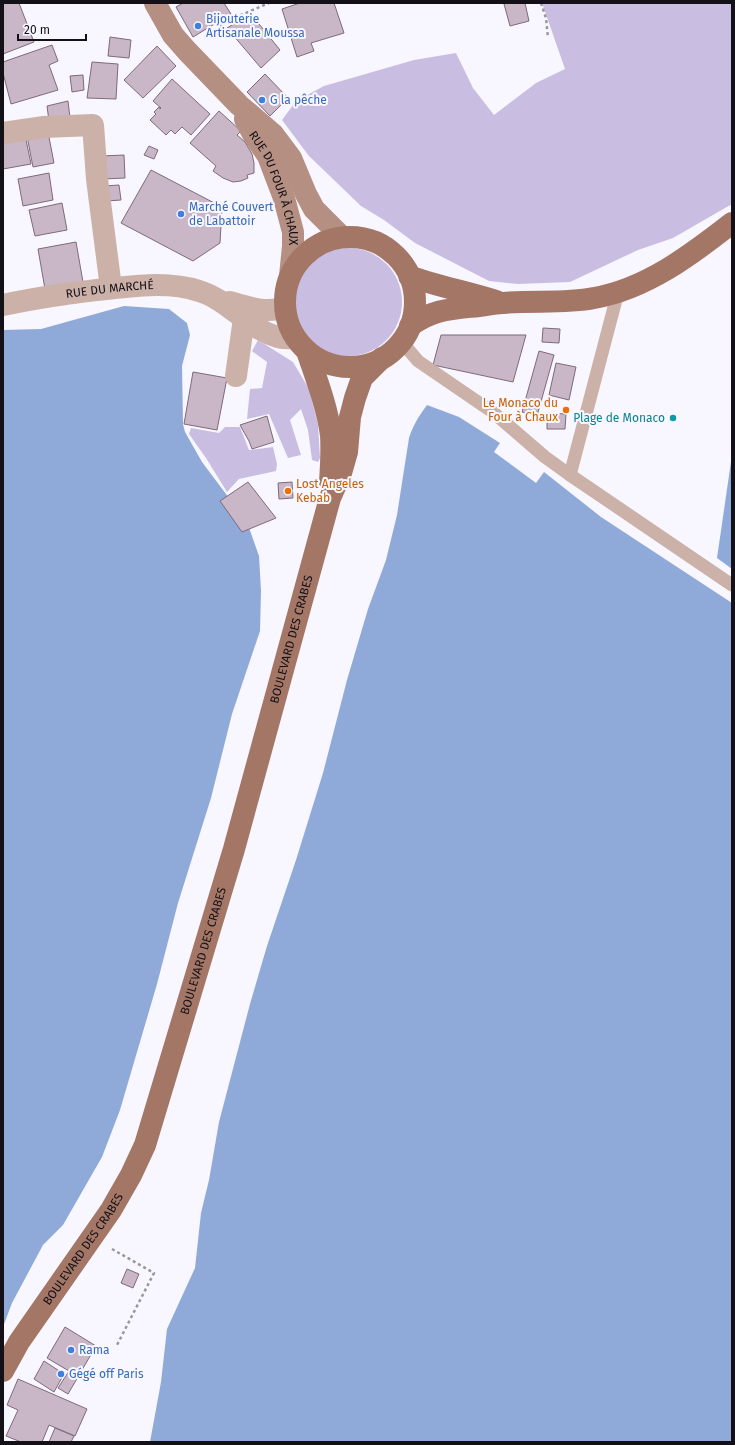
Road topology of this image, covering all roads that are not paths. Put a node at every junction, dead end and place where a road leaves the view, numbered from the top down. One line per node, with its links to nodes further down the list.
1 (155, 3): 2 (main road, RUE DU FOUR À CHAUX)
2 (239, 105): 5 (main road, RUE DU FOUR À CHAUX); 6 (main road, RUE DU FOUR À CHAUX)
3 (3, 134): 8 (street)
4 (732, 223): 9 (main road)
5 (342, 237): 6 (main road); 7 (main road)
6 (290, 276): 13 (main road)
7 (409, 276): 11 (main road); 15 (main road)
8 (111, 288): 10 (street, RUE DU MARCHÉ); 12 (street, RUE DU MARCHÉ)
9 (618, 292): 11 (main road); 19 (lane)
10 (215, 298): 13 (street, RUE DU MARCHÉ); 14 (street, RUE DU MARCHÉ)
11 (502, 303): 15 (main road)
12 (3, 305)
13 (285, 308): 16 (main road)
14 (244, 318): 16 (street, RUE DU MARCHÉ); 18 (street)
15 (405, 334): 17 (main road); 19 (lane)
16 (302, 344): 17 (main road); 20 (main road, BOULEVARD DES CRABES)
17 (382, 358): 20 (main road, BOULEVARD DES CRABES)
18 (236, 376)
19 (570, 475): 21 (lane)
20 (330, 498): 22 (main road, BOULEVARD DES CRABES)
21 (732, 585)
22 (3, 1371)

